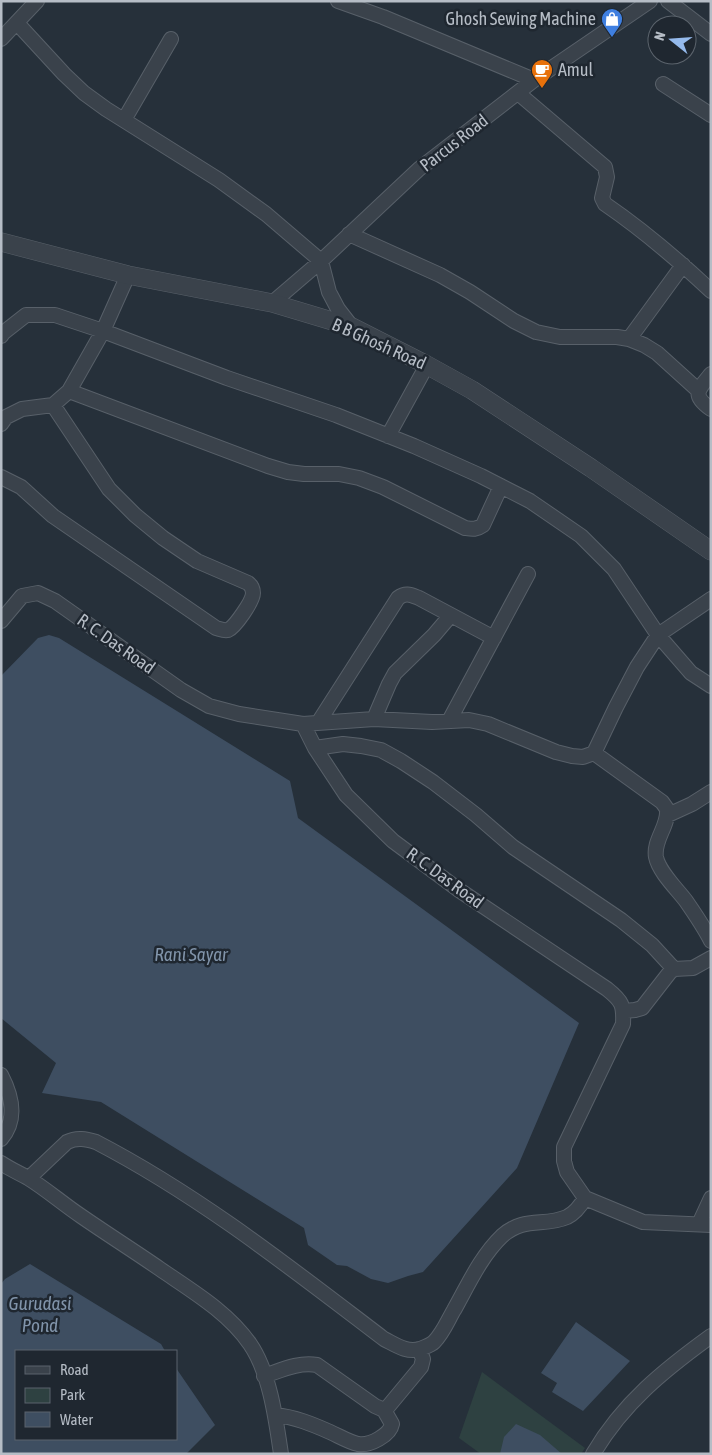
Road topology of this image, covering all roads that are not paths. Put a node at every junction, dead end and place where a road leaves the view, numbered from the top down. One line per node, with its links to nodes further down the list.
1 (37, 1): 5 (street)
2 (338, 1): 9 (street)
3 (650, 1): 9 (street, Parcus Road)
4 (668, 1): 6 (street)
5 (17, 23): 7 (street); 13 (street)
6 (711, 34)
7 (1, 39)
8 (171, 39): 13 (street)
9 (534, 80): 11 (street, Parcus Road)
10 (663, 84): 12 (street)
11 (518, 93): 14 (street, Parcus Road); 17 (street)
12 (711, 115)
13 (124, 120): 16 (street)
14 (349, 234): 16 (street, Parcus Road); 24 (street)
15 (1, 242): 18 (street, B B Ghosh Road)
16 (321, 261): 20 (street, Parcus Road); 21 (street)
17 (684, 265): 19 (street); 24 (street)
18 (128, 275): 20 (street, B B Ghosh Road); 22 (street)
19 (711, 291)
20 (272, 303): 21 (street, B B Ghosh Road)
21 (352, 327): 25 (street, B B Ghosh Road)
22 (103, 331): 23 (street); 27 (street); 32 (street)
23 (1, 336)
24 (629, 339): 28 (street)
25 (427, 365): 32 (street); 35 (street, B B Ghosh Road)
26 (711, 374): 28 (street)
27 (69, 391): 29 (street); 34 (street)
28 (699, 391): 30 (street)
29 (53, 404): 31 (street); 33 (street)
30 (711, 409)
31 (1, 424)
32 (388, 436): 34 (street)
33 (1, 477)
34 (501, 486): 40 (street)
35 (709, 547)
36 (528, 574): 41 (street)
37 (711, 599): 40 (street)
38 (451, 615): 41 (street); 43 (street); 45 (street)
39 (1, 620): 46 (street, R. C. Das Road)
40 (658, 635): 42 (street); 48 (street)
41 (494, 638): 44 (street)
42 (711, 686)
43 (374, 719): 44 (street); 45 (street)
44 (449, 721): 48 (street)
45 (318, 723): 46 (street)
46 (303, 724): 47 (street, R. C. Das Road)
47 (315, 748): 53 (street); 54 (street, R. C. Das Road)
48 (594, 753): 50 (street)
49 (711, 792): 50 (street)
50 (668, 815): 51 (street)
51 (711, 941)
52 (711, 958): 53 (street)
53 (674, 969): 54 (street)
54 (624, 1011): 59 (street)
55 (1, 1075): 56 (street)
56 (1, 1139)
57 (3, 1168): 58 (street)
58 (29, 1178): 63 (street); 64 (street)
59 (586, 1198): 61 (street); 63 (street)
60 (711, 1198): 61 (street)
61 (705, 1225)
62 (711, 1336): 68 (street)
63 (419, 1349): 65 (street)
64 (264, 1376): 65 (street); 66 (street)
65 (384, 1410): 66 (street)
66 (275, 1415): 67 (street)
67 (281, 1454)
68 (594, 1454)

